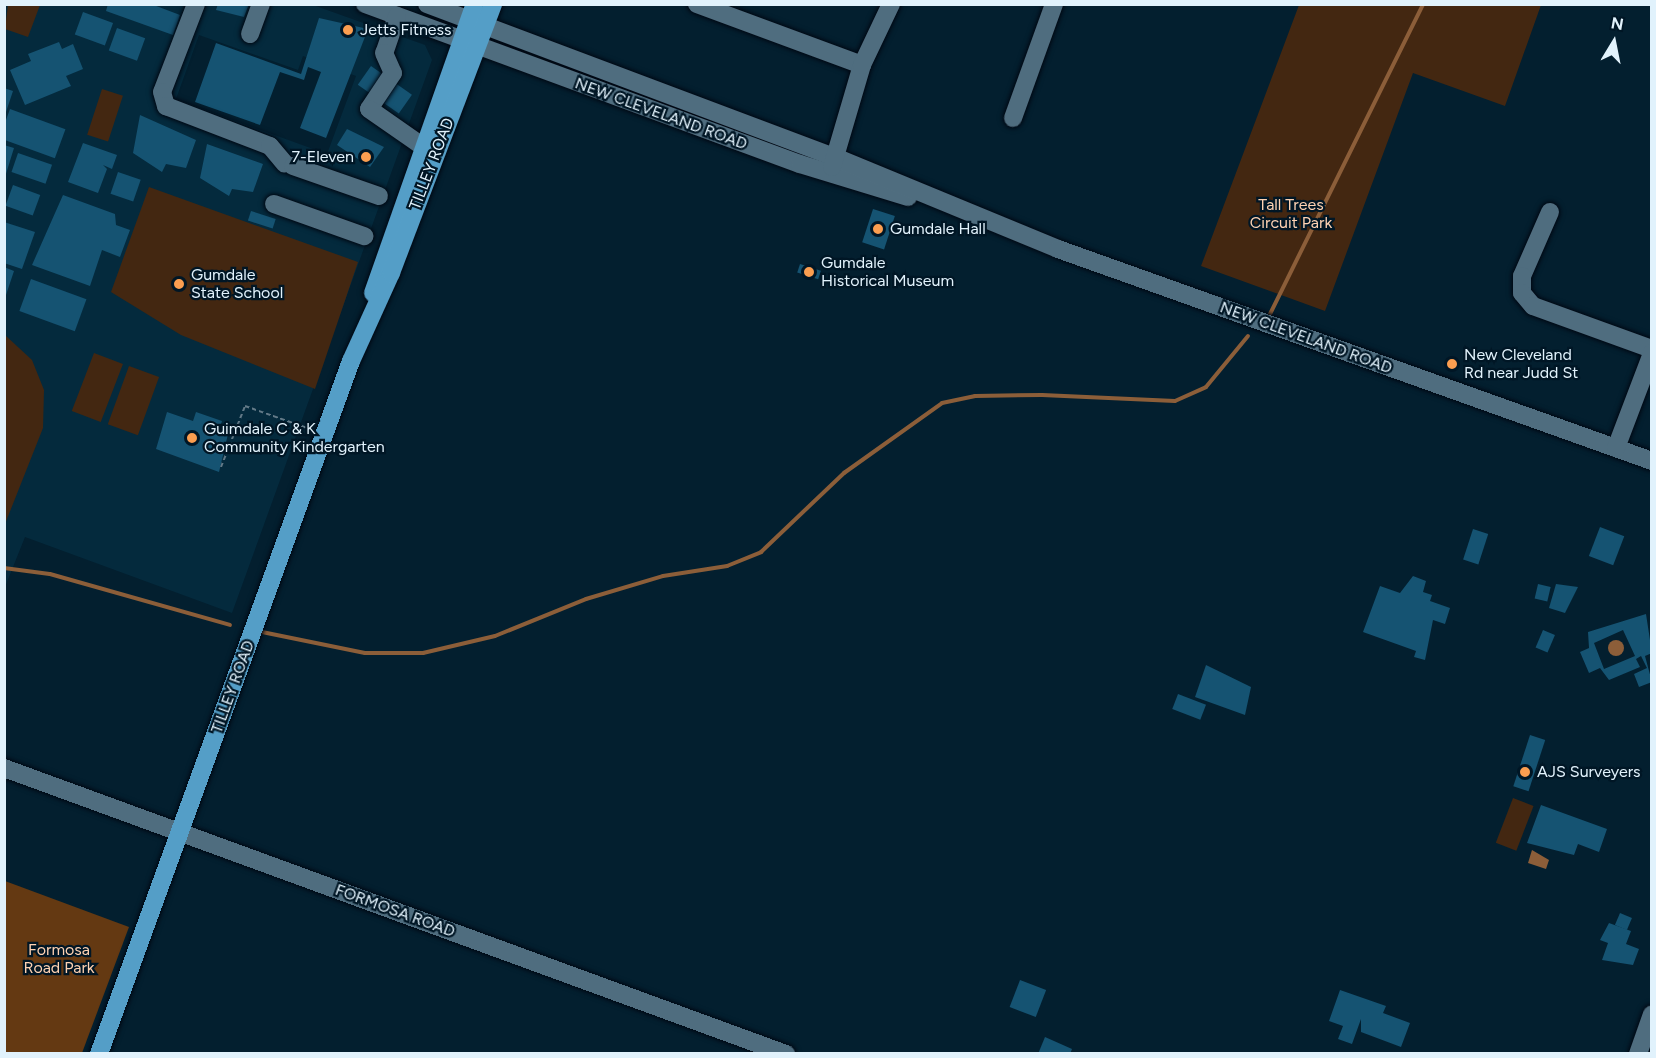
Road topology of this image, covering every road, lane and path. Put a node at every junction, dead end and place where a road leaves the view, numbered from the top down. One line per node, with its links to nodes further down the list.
1 (196, 4): 17 (street)
2 (261, 4): 11 (street)
3 (365, 4): 9 (street, NEW CLEVELAND ROAD)
4 (427, 4): 10 (street, NEW CLEVELAND ROAD)
5 (493, 4): 10 (main road, TILLEY ROAD)
6 (697, 4): 13 (street)
7 (891, 4): 13 (street)
8 (1054, 4): 14 (street)
9 (397, 16): 12 (street, NEW CLEVELAND ROAD); 15 (street)
10 (476, 17): 12 (main road, TILLEY ROAD); 16 (street, NEW CLEVELAND ROAD)
11 (250, 34)
12 (469, 44): 15 (main road, TILLEY ROAD); 16 (street, NEW CLEVELAND ROAD); 21 (main road, TILLEY ROAD)
13 (862, 65): 16 (street)
14 (1013, 118)
15 (422, 146): 21 (main road, TILLEY ROAD)
16 (832, 165): 24 (street, NEW CLEVELAND ROAD)
17 (379, 196)
18 (274, 204): 20 (street)
19 (1550, 212): 22 (street)
20 (364, 236)
21 (367, 321): 28 (main road, TILLEY ROAD)
22 (1652, 351): 24 (street)
23 (310, 429): 26 (path)
24 (1617, 448): 25 (street, NEW CLEVELAND ROAD)
25 (1652, 460)
26 (221, 467)
27 (4, 768): 28 (street, FORMOSA ROAD)
28 (180, 833): 30 (main road, TILLEY ROAD); 31 (street, FORMOSA ROAD)
29 (1652, 1014): 32 (street)
30 (99, 1053)
31 (786, 1053)
32 (1638, 1053)

